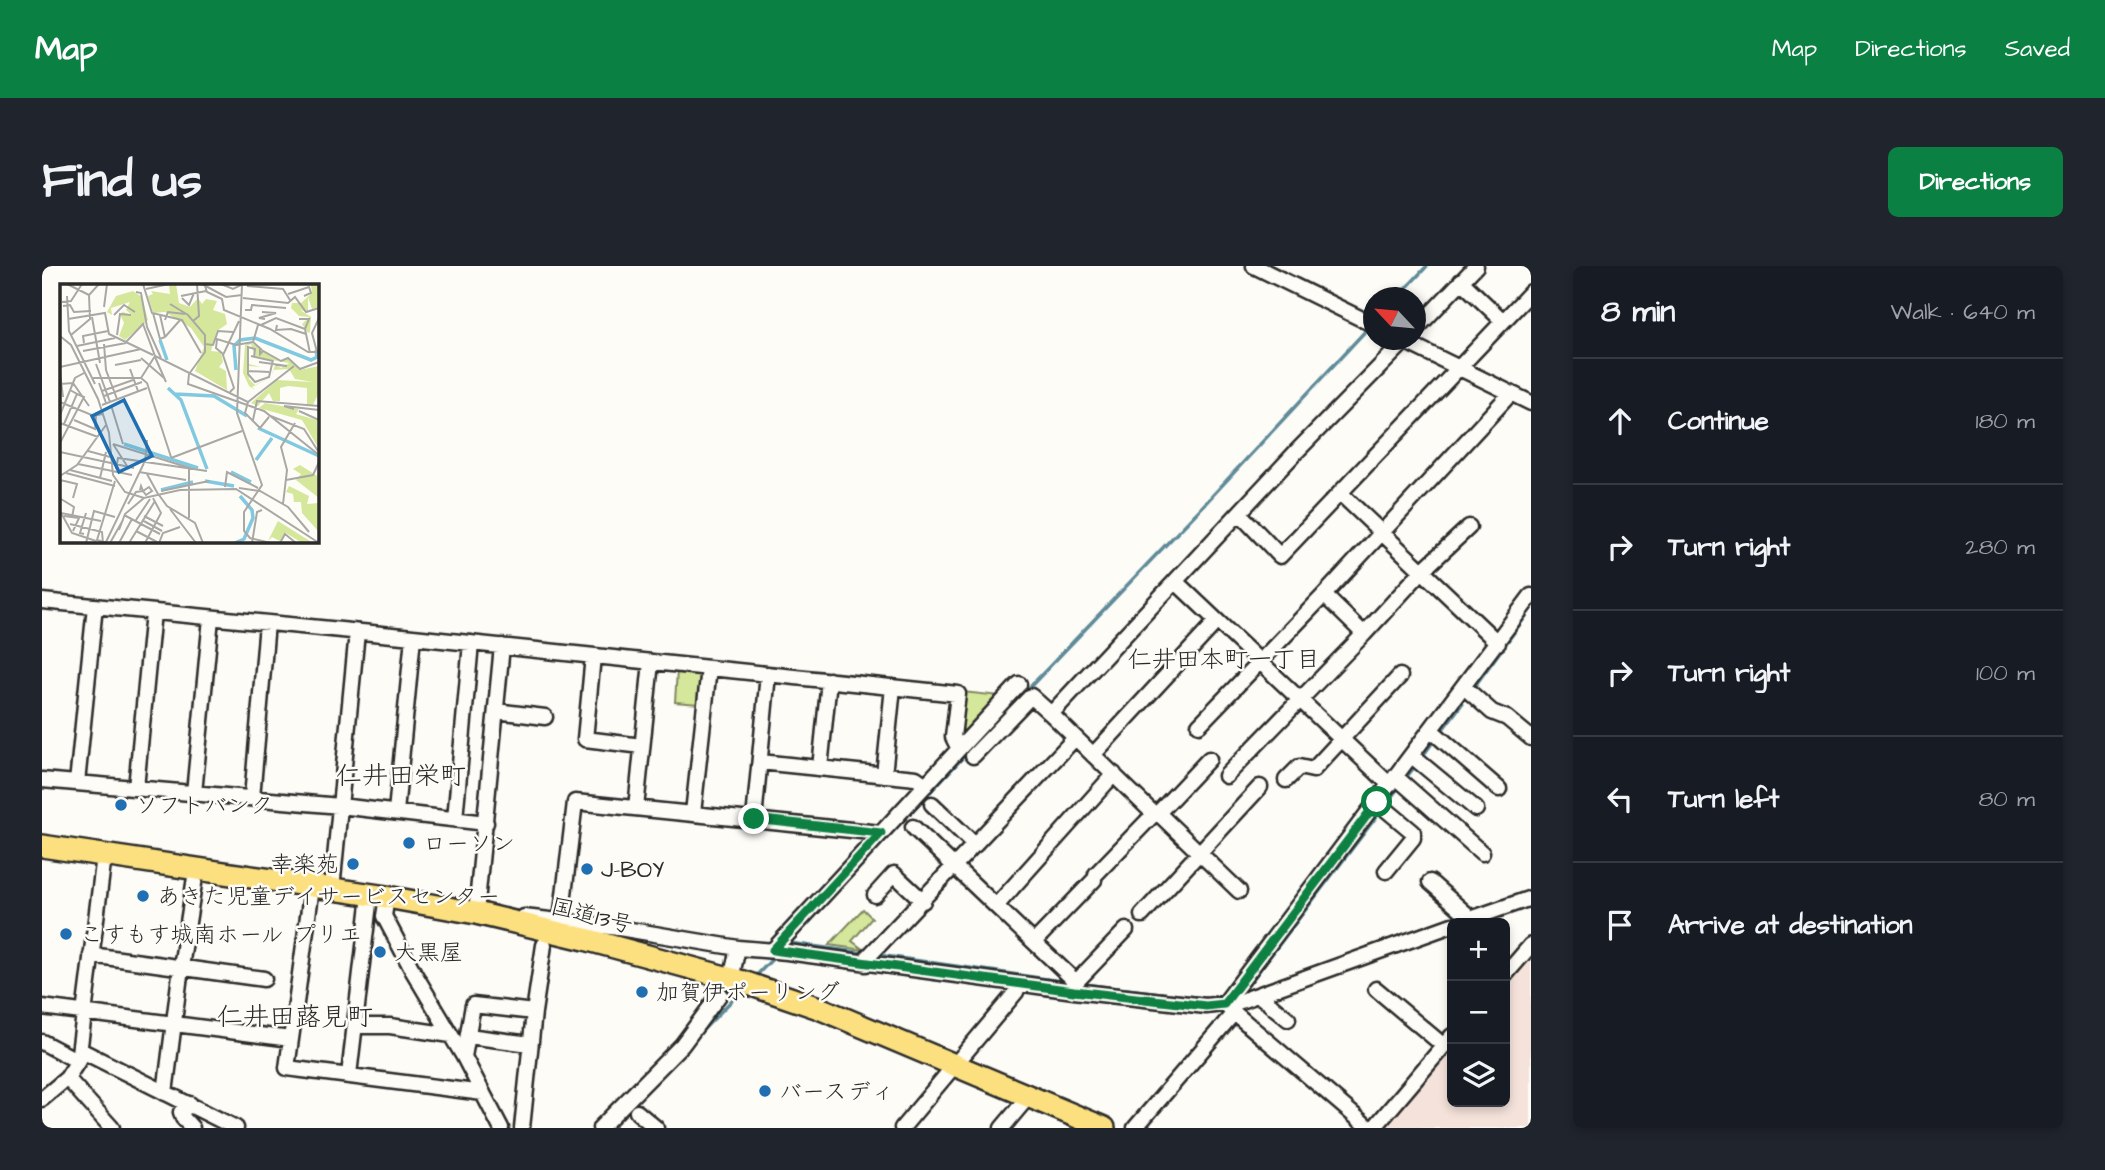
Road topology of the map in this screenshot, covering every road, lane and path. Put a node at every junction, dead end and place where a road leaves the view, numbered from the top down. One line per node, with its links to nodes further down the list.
1 (1254, 266): 6 (street)
2 (1475, 266): 3 (street)
3 (1461, 281): 5 (street); 7 (street)
4 (1531, 292): 7 (street)
5 (1426, 318)
6 (1363, 320)
7 (1503, 321): 10 (street)
8 (1394, 350): 14 (street)
9 (1425, 350): 10 (street)
10 (1460, 367): 11 (street); 13 (street)
11 (1511, 393): 12 (street); 16 (street)
12 (1531, 403)
13 (1340, 493): 14 (street); 16 (street)
14 (1239, 513): 18 (street)
15 (1469, 527): 17 (street)
16 (1382, 533): 17 (street); 19 (street)
17 (1422, 571): 28 (street); 31 (street)
18 (1176, 582): 25 (street); 45 (street)
19 (1324, 595): 28 (street); 35 (street)
20 (1530, 599): 31 (street)
21 (42, 601): 22 (street)
22 (95, 606): 23 (street); 65 (street)
23 (153, 612): 24 (street); 67 (street)
24 (211, 618): 26 (street); 70 (street)
25 (1217, 621): 35 (street); 54 (street)
26 (267, 623): 27 (street); 71 (street)
27 (357, 632): 29 (street); 74 (street)
28 (1364, 634): 43 (street)
29 (413, 637): 30 (street); 77 (street)
30 (471, 643): 32 (street); 80 (street)
31 (1497, 643): 42 (street)
32 (502, 646): 33 (street); 44 (street)
33 (593, 656): 34 (street); 52 (street)
34 (651, 662): 36 (street); 52 (street)
35 (1261, 662): 43 (street); 47 (street)
36 (709, 668): 37 (street); 78 (street)
37 (768, 674): 39 (street); 57 (street)
38 (1400, 676): 51 (street)
39 (829, 680): 41 (street); 58 (street)
40 (1019, 684): 53 (street)
41 (893, 687): 53 (street); 60 (street)
42 (1464, 687): 48 (street); 50 (street)
43 (1301, 701): 51 (street); 61 (street)
44 (496, 711): 46 (street); 82 (street)
45 (1051, 714): 49 (street); 53 (street)
46 (545, 717)
47 (1199, 725)
48 (1431, 730): 55 (street); 69 (street)
49 (1075, 738): 54 (street); 85 (street)
50 (1531, 738)
51 (1341, 739): 63 (street); 64 (street)
52 (642, 746): 75 (street)
53 (966, 753): 66 (street)
54 (1093, 755): 59 (street)
55 (1412, 756): 64 (street); 76 (street)
56 (1209, 759): 79 (street)
57 (760, 762): 58 (street); 81 (street)
58 (820, 768): 60 (street)
59 (1114, 774): 79 (street); 100 (street)
60 (884, 775): 66 (street)
61 (1226, 776)
62 (42, 780): 65 (street)
63 (1286, 780)
64 (1393, 781): 72 (street); 88 (street)
65 (77, 783): 67 (street)
66 (926, 785): 84 (street)
67 (136, 788): 70 (street)
68 (1259, 788): 87 (street)
69 (1499, 789)
70 (194, 793): 71 (street)
71 (252, 798): 74 (street)
72 (1377, 802): 92 (street); 124 (street)
73 (932, 804): 85 (street)
74 (340, 806): 77 (street); 94 (street)
75 (636, 808): 78 (street); 105 (street)
76 (1476, 810)
77 (396, 812): 80 (street)
78 (693, 813): 81 (street)
79 (1156, 813): 87 (street); 108 (street)
80 (455, 819): 82 (street)
81 (754, 819): 84 (street)
82 (486, 823): 101 (street)
83 (913, 827): 90 (street)
84 (881, 833): 112 (street)
85 (975, 845): 90 (street)
86 (42, 846): 89 (highway, 国道13号)
87 (1200, 853): 95 (street); 102 (street)
88 (1482, 853)
89 (104, 856): 91 (highway, 国道13号); 113 (street)
90 (954, 867): 99 (street); 100 (street)
91 (196, 871): 94 (highway, 国道13号); 115 (street)
92 (1386, 871)
93 (1430, 882): 103 (street)
94 (322, 888): 97 (highway, 国道13号); 132 (street)
95 (1239, 891)
96 (876, 895): 99 (street)
97 (378, 896): 101 (highway, 国道13号); 129 (street); 130 (street)
98 (1531, 898): 104 (street)
99 (923, 901): 114 (street)
100 (996, 906): 108 (street)
101 (476, 913): 105 (street); 119 (highway, 国道13号)
102 (1142, 915)
103 (1462, 918)
104 (1474, 918)
105 (561, 919): 111 (street)
106 (1447, 927): 122 (street)
107 (1126, 930): 120 (street)
108 (1034, 942): 120 (street)
109 (544, 945): 125 (street)
110 (1531, 945): 116 (street)
111 (738, 948): 112 (street); 119 (street)
112 (780, 951): 114 (street)
113 (92, 954): 115 (street); 126 (street)
114 (866, 964): 118 (street)
115 (181, 967): 117 (street); 128 (street)
116 (1510, 969)
117 (264, 979)
118 (1019, 984): 120 (street); 139 (street)
119 (737, 985): 139 (highway, 国道13号); 153 (street)
120 (1074, 986): 124 (street)
121 (1376, 989): 133 (street)
122 (1259, 995): 124 (street); 127 (street)
123 (42, 1007): 126 (street)
124 (1228, 1009): 158 (street); 159 (street)
125 (534, 1012): 131 (street); 136 (street)
126 (84, 1013): 128 (street); 137 (street)
127 (1287, 1019)
128 (175, 1024): 132 (street); 142 (street)
129 (355, 1026): 130 (street); 140 (street)
130 (452, 1035): 138 (street)
131 (468, 1036): 136 (street); 138 (street)
132 (291, 1039): 140 (street)
133 (1447, 1040)
134 (42, 1042): 137 (street)
135 (1447, 1042): 159 (street)
136 (530, 1044): 152 (street)
137 (79, 1056): 141 (street); 142 (street)
138 (464, 1057): 143 (street)
139 (957, 1065): 144 (highway, 国道13号); 155 (street)
140 (349, 1075): 143 (street)
141 (68, 1078): 145 (street); 148 (street)
142 (165, 1093): 146 (street)
143 (483, 1093): 151 (street)
144 (1027, 1094): 156 (street); 157 (highway, 国道13号)
145 (42, 1099)
146 (190, 1104): 149 (street); 150 (street)
147 (636, 1112): 154 (street)
148 (112, 1128)
149 (191, 1128)
150 (236, 1128)
151 (500, 1128)
152 (522, 1128)
153 (600, 1128)
154 (656, 1128)
155 (902, 1128)
156 (1002, 1128)
157 (1104, 1128)
158 (1135, 1128)
159 (1372, 1128)

